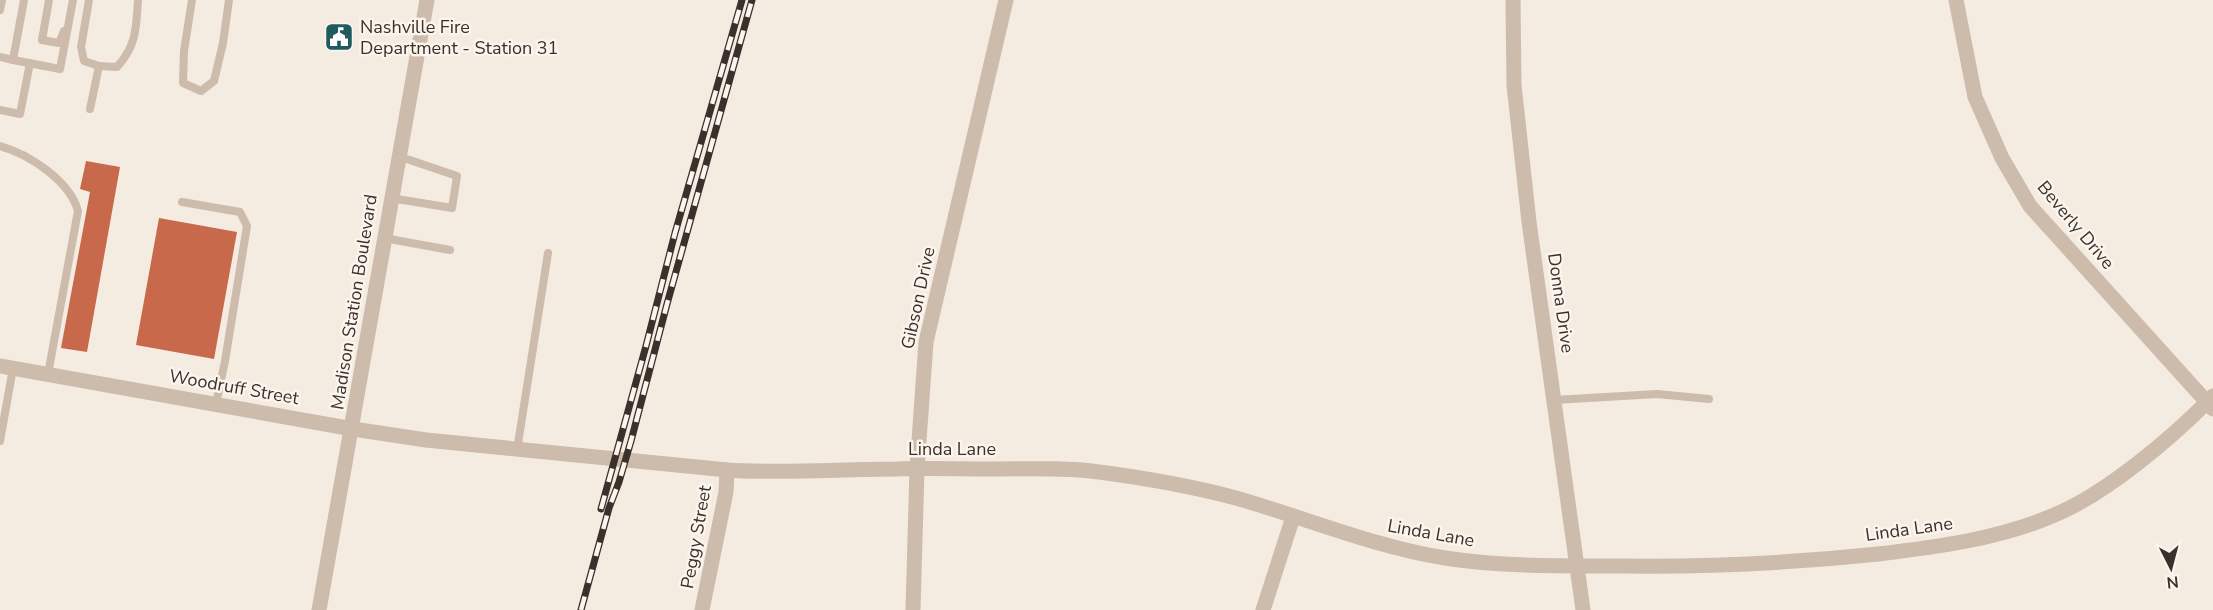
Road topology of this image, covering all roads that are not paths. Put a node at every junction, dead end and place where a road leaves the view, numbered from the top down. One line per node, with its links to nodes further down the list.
1 (2, 0): 13 (lane)
2 (24, 0): 15 (lane)
3 (49, 0): 4 (lane)
4 (71, 0): 16 (lane)
5 (89, 0): 17 (lane)
6 (138, 0): 17 (lane)
7 (192, 0): 8 (lane)
8 (229, 0)
9 (427, 0): 21 (street, Madison Station Boulevard)
10 (1006, 0): 37 (street, Gibson Drive)
11 (1513, 0): 30 (street, Donna Drive)
12 (1956, 0): 31 (street, Beverly Drive)
13 (0, 10)
14 (0, 57): 15 (lane)
15 (13, 60): 16 (lane)
16 (30, 63): 19 (lane)
17 (99, 66): 18 (lane)
18 (90, 109)
19 (0, 110)
20 (0, 146): 28 (lane)
21 (398, 156): 22 (street, Madison Station Boulevard); 22 (lane)
22 (391, 198): 24 (street, Madison Station Boulevard)
23 (182, 202): 32 (lane)
24 (384, 238): 25 (lane); 33 (street, Madison Station Boulevard)
25 (450, 250)
26 (548, 253): 35 (lane)
27 (7, 367): 28 (street, Woodruff Street); 34 (lane)
28 (48, 374): 32 (street, Woodruff Street)
29 (1709, 399): 30 (lane)
30 (1555, 400): 40 (street, Donna Drive)
31 (2211, 402): 40 (street, Linda Lane)
32 (216, 404): 33 (street, Woodruff Street)
33 (353, 429): 35 (street, Woodruff Street); 41 (street, Madison Station Boulevard)
34 (0, 441)
35 (517, 450): 36 (street, Woodruff Street)
36 (606, 458): 38 (street, Linda Lane)
37 (918, 469): 38 (street, Linda Lane); 39 (street, Linda Lane); 43 (street, Gibson Drive)
38 (726, 471): 42 (street, Peggy Street)
39 (1293, 517): 40 (street, Linda Lane); 44 (street)
40 (1578, 566): 45 (street, Donna Drive)
41 (319, 610)
42 (702, 610)
43 (913, 610)
44 (1263, 610)
45 (1583, 610)

